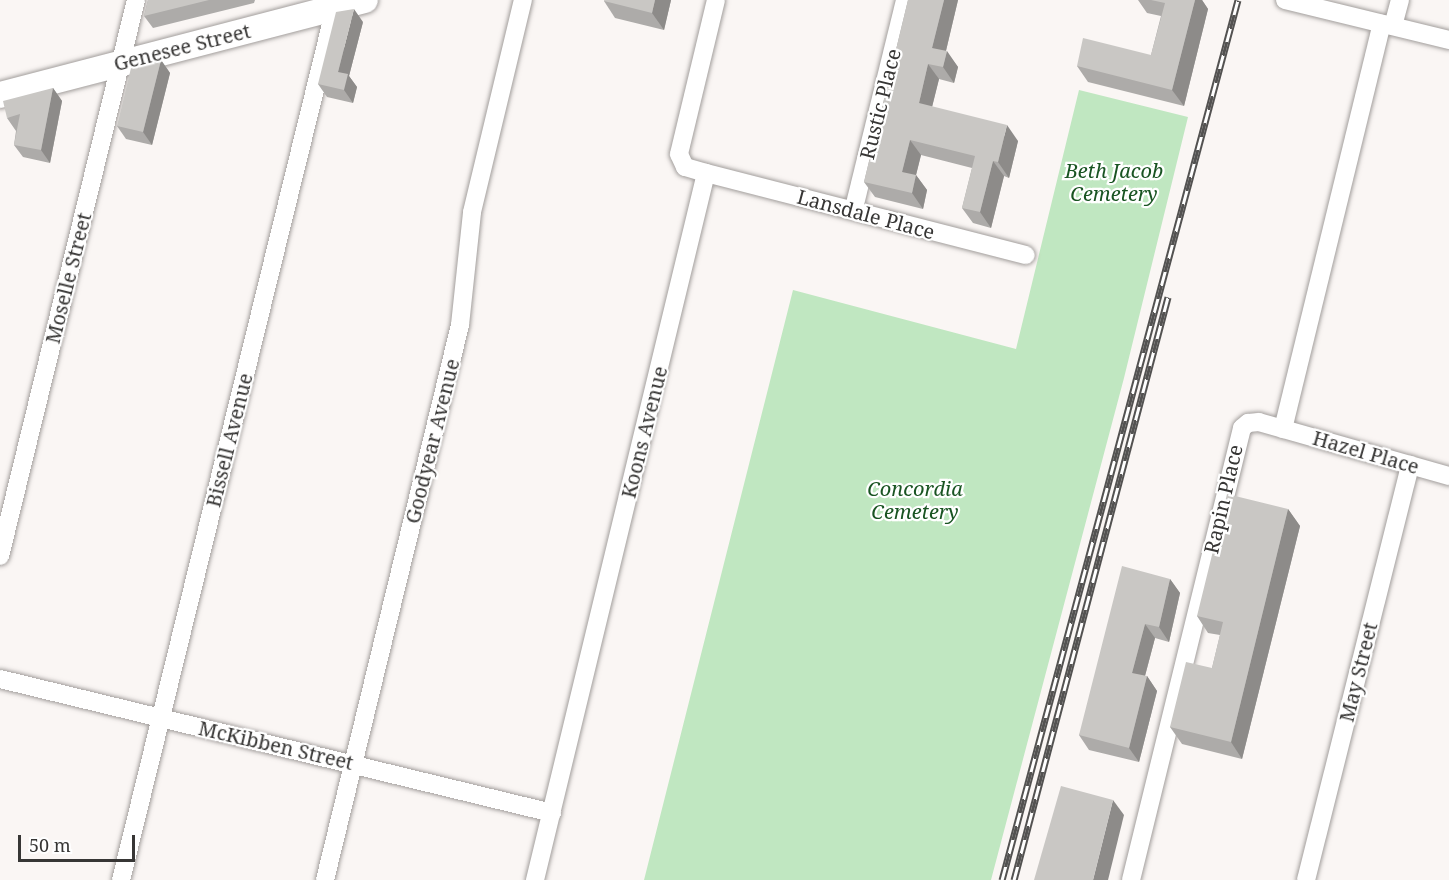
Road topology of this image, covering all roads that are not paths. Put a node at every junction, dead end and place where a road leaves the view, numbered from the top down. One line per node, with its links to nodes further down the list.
1 (136, 0): 11 (street, Moselle Street)
2 (365, 0): 8 (main road, Genesee Street)
3 (523, 0): 22 (street, Goodyear Avenue)
4 (716, 0): 13 (street)
5 (905, 0): 14 (street, Rustic Place)
6 (1285, 0): 9 (street)
7 (1400, 0): 9 (street)
8 (336, 4): 11 (main road, Genesee Street); 21 (street, Bissell Avenue)
9 (1388, 25): 10 (street); 16 (street)
10 (1449, 40)
11 (121, 62): 12 (main road, Genesee Street); 19 (street, Moselle Street)
12 (0, 94)
13 (706, 173): 14 (street, Lansdale Place); 23 (street, Koons Avenue)
14 (854, 208): 15 (street, Lansdale Place)
15 (1026, 255)
16 (1283, 429): 17 (street, Hazel Place); 27 (street, Rapin Place)
17 (1410, 465): 18 (street, Hazel Place); 28 (street, May Street)
18 (1449, 476)
19 (0, 556)
20 (0, 679): 21 (street, McKibben Street)
21 (161, 718): 22 (street, McKibben Street); 24 (street, Bissell Avenue)
22 (354, 764): 23 (street, McKibben Street); 25 (street, Goodyear Avenue)
23 (552, 813): 26 (street, Koons Avenue)
24 (121, 880)
25 (325, 880)
26 (535, 880)
27 (1131, 880)
28 (1306, 880)

